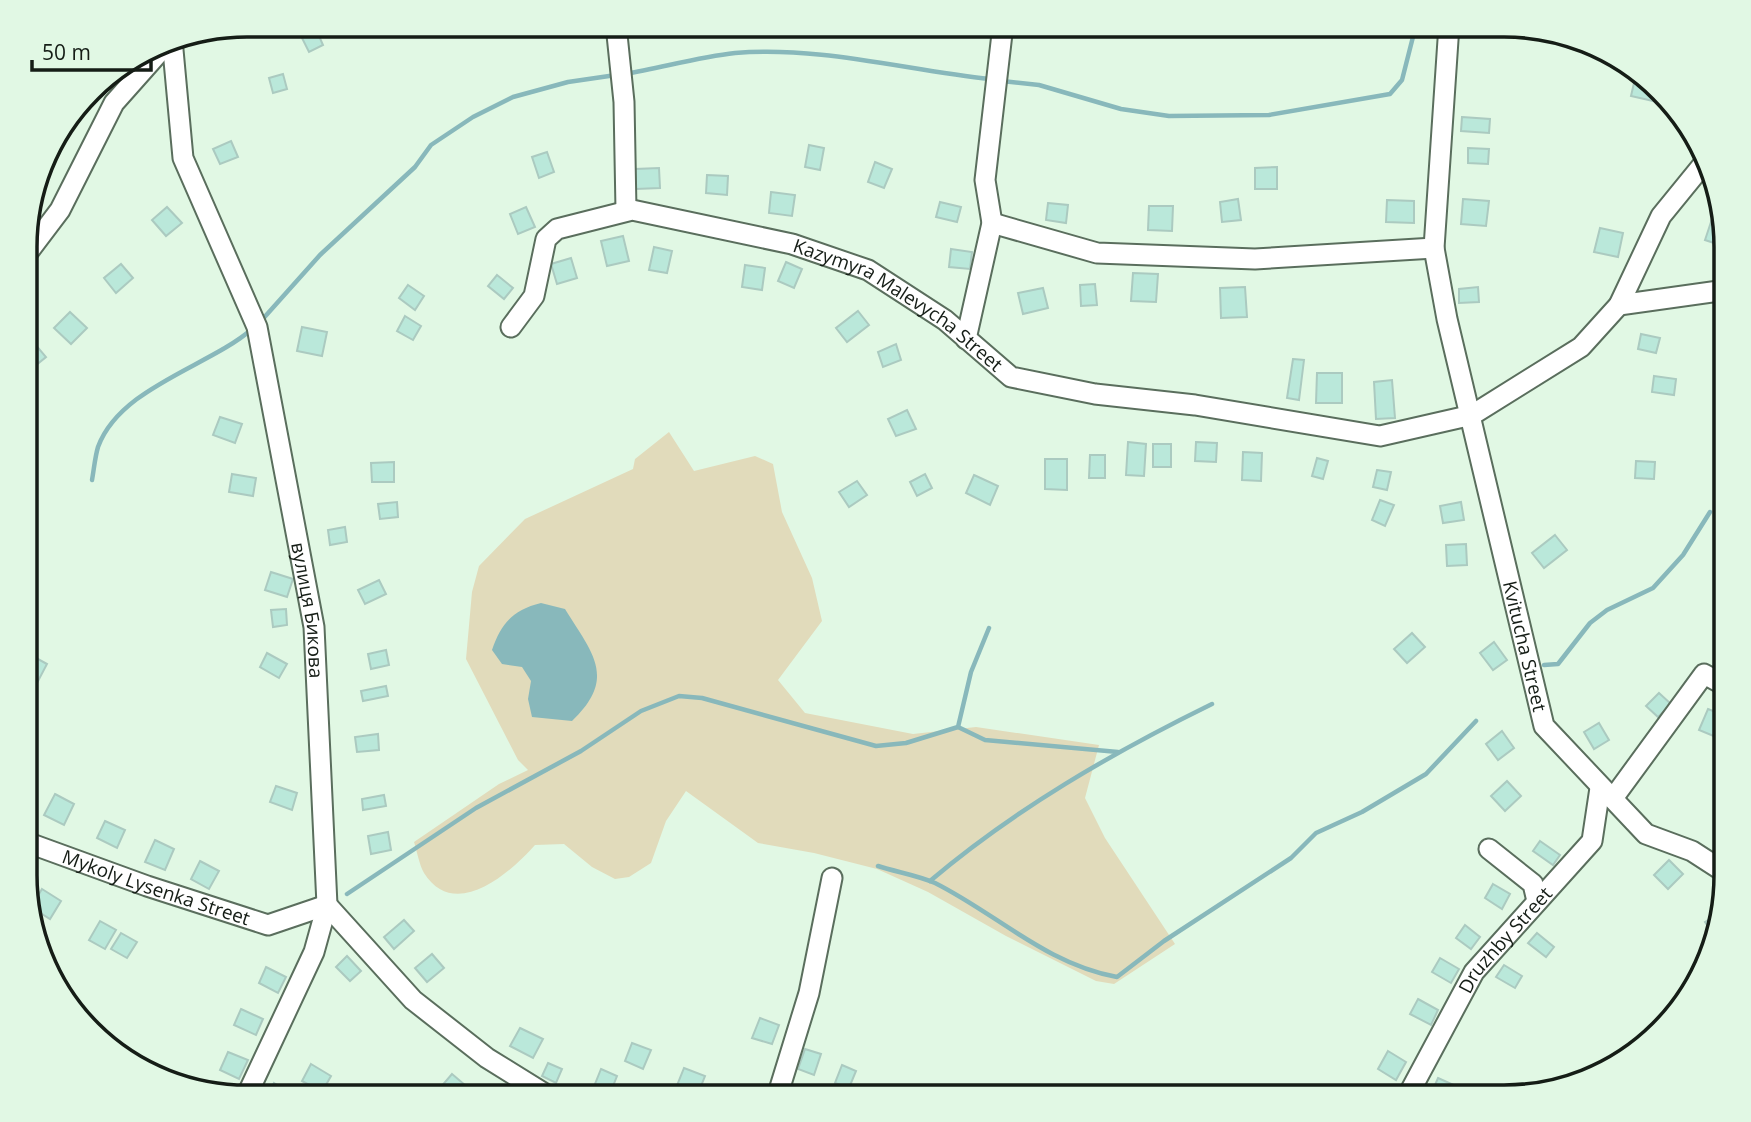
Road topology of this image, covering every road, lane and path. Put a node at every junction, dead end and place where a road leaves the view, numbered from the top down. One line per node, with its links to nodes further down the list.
1 (617, 37): 7 (street)
2 (1002, 37): 8 (street)
3 (1449, 37): 10 (street, Kvitucha Street)
4 (172, 51): 25 (street, вулиця Бикова)
5 (153, 60): 9 (street)
6 (1700, 172): 12 (street)
7 (626, 210): 13 (street, Kazymyra Malevycha Street); 14 (street, Kazymyra Malevycha Street)
8 (992, 223): 10 (street); 14 (street)
9 (37, 239)
10 (1434, 248): 15 (street, Kvitucha Street)
11 (1714, 292): 12 (street)
12 (1619, 305): 15 (street)
13 (511, 327)
14 (966, 339): 15 (street, Kazymyra Malevycha Street)
15 (1472, 415): 17 (street, Kvitucha Street)
16 (1714, 679): 17 (street)
17 (1607, 792): 20 (street, Kvitucha Street); 24 (street, Druzhby Street)
18 (37, 846): 25 (street, Mykoly Lysenka Street)
19 (1489, 849): 24 (street)
20 (1696, 854): 21 (street); 22 (street, Kvitucha Street)
21 (1714, 855)
22 (1714, 865)
23 (832, 878): 28 (street)
24 (1537, 901): 29 (street, Druzhby Street)
25 (327, 905): 26 (street); 27 (street)
26 (252, 1085)
27 (531, 1085)
28 (781, 1085)
29 (1413, 1085)

